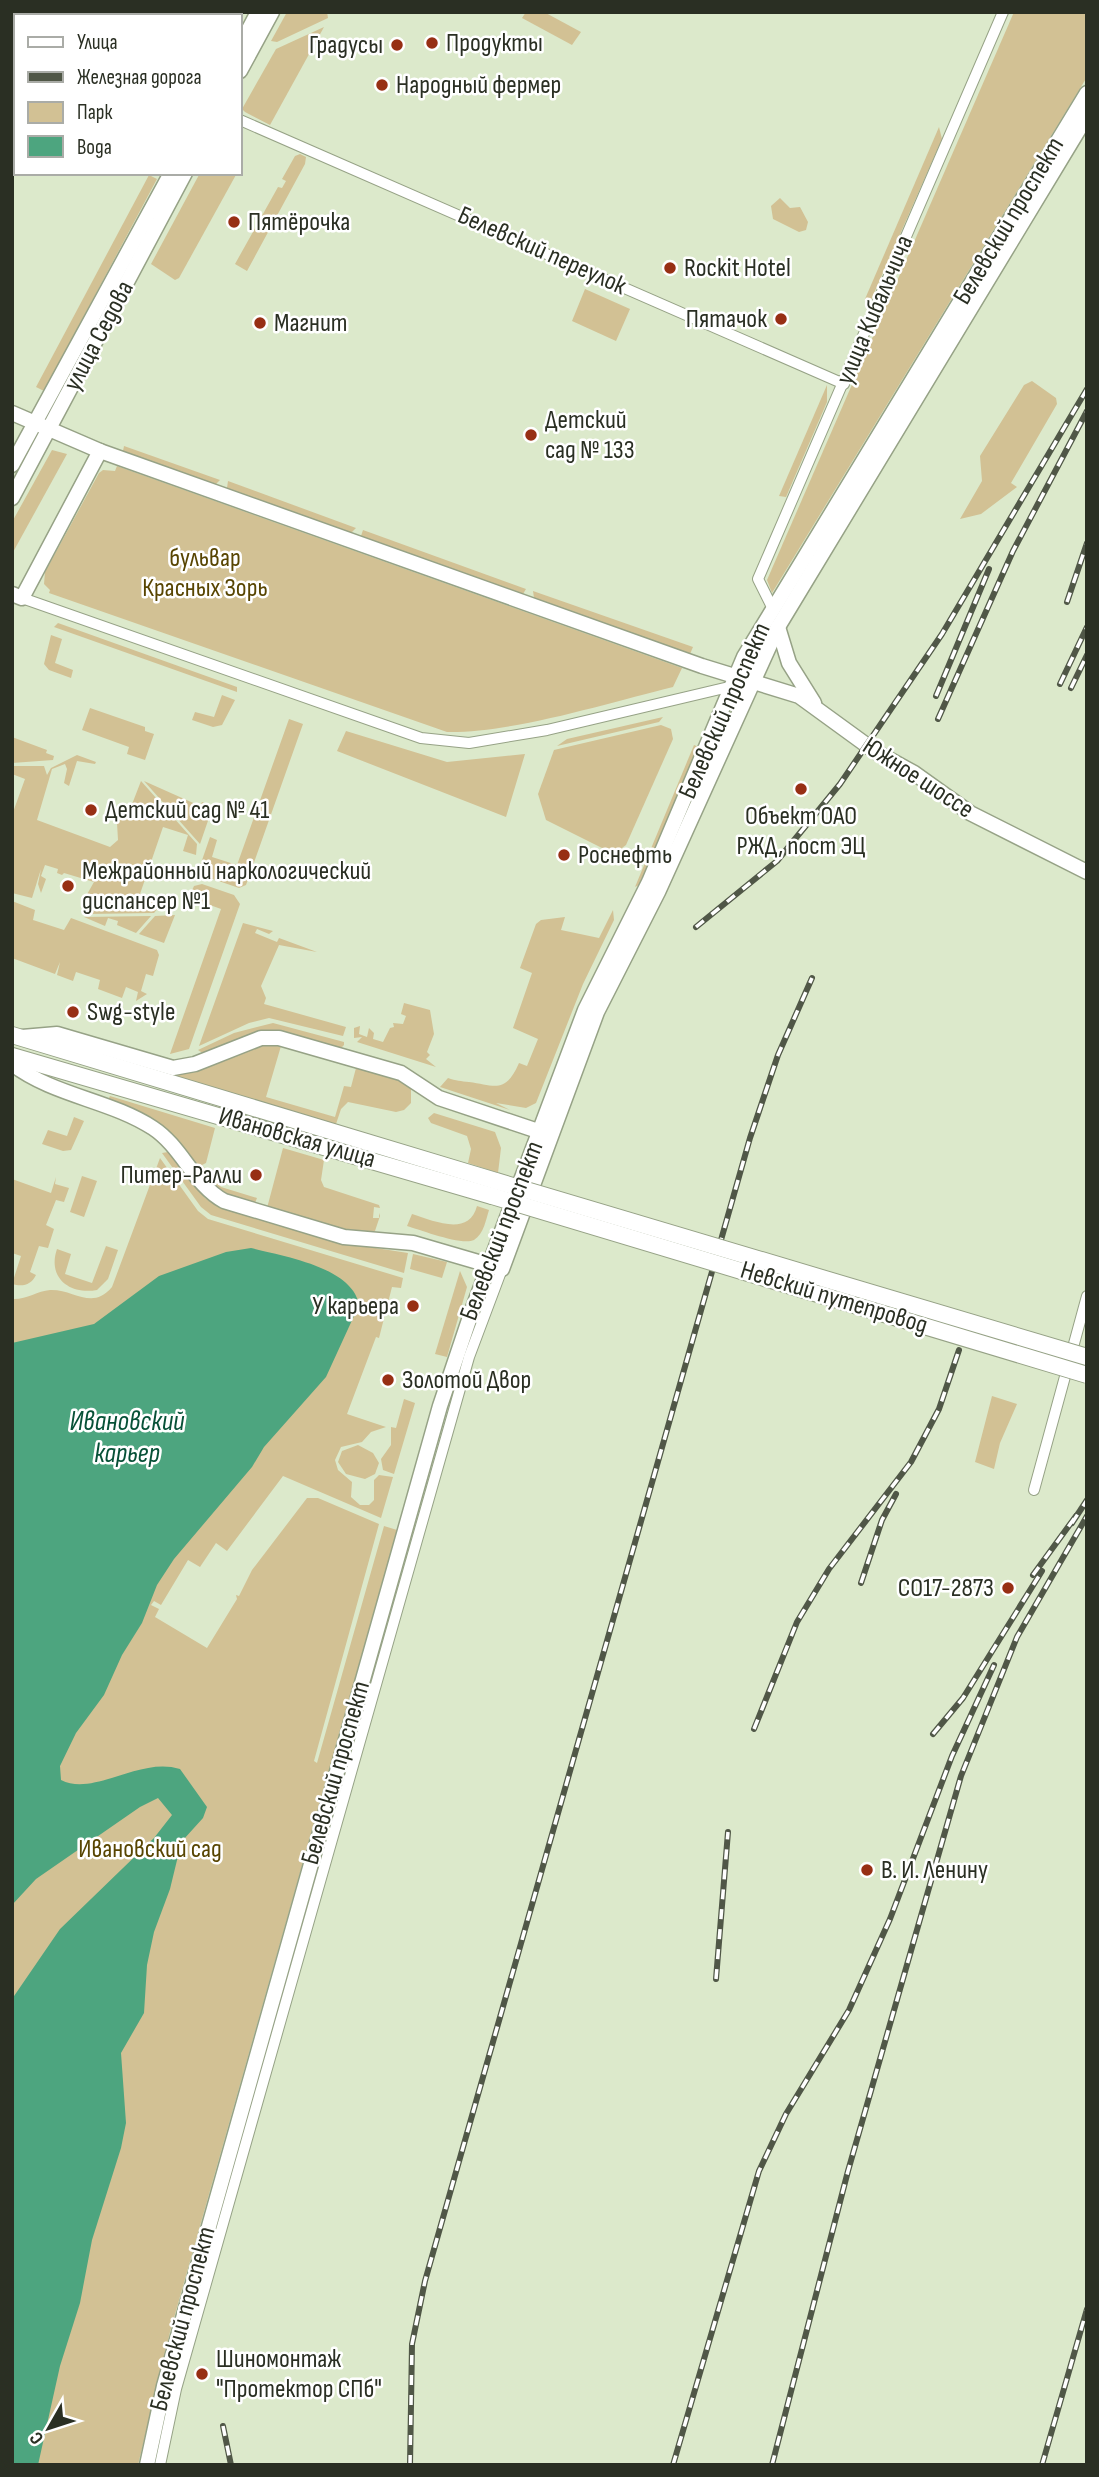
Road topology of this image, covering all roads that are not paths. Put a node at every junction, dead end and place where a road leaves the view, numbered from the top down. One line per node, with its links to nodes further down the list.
1 (258, 12): 4 (street)
2 (272, 12): 5 (street)
3 (1003, 12): 11 (street, улица Кибальчича)
4 (242, 42)
5 (242, 67)
6 (1087, 93): 19 (street, Белевский проспект)
7 (1087, 116): 20 (street, Белевский проспект)
8 (242, 121): 11 (street, Белевский переулок)
9 (170, 175): 13 (street, улица Седова)
10 (184, 175): 14 (street, улица Седова)
11 (844, 384): 19 (street, улица Кибальчича)
12 (12, 413): 13 (street)
13 (35, 423): 14 (street); 16 (street, улица Седова)
14 (50, 429): 15 (street); 17 (street, улица Седова)
15 (100, 450): 18 (street); 21 (street)
16 (12, 465)
17 (12, 498)
18 (17, 596): 21 (street)
19 (772, 607): 21 (street, Белевский проспект)
20 (778, 627): 22 (street, Белевский проспект); 23 (street)
21 (734, 681): 22 (street); 30 (street, Белевский проспект)
22 (751, 682): 23 (street, Южное шоссе); 30 (street, Белевский проспект)
23 (816, 707): 24 (street, Южное шоссе)
24 (1087, 872)
25 (16, 1036): 30 (street, Ивановская улица); 31 (main road, Ивановская улица)
26 (12, 1056): 28 (main road, Ивановская улица)
27 (12, 1064): 29 (street)
28 (90, 1077): 29 (street); 31 (main road, Ивановская улица)
29 (83, 1100): 33 (street)
30 (545, 1134): 33 (street, Белевский проспект)
31 (494, 1188): 32 (main road, Ивановская улица, bridge)
32 (584, 1215): 35 (main road, Невский путепровод, bridge); 36 (main road, Невский путепровод, bridge)
33 (496, 1267): 38 (street, Белевский проспект); 39 (street, Белевский проспект)
34 (1087, 1296): 37 (street)
35 (1087, 1357)
36 (1087, 1375)
37 (1034, 1490)
38 (147, 2465)
39 (160, 2465)

